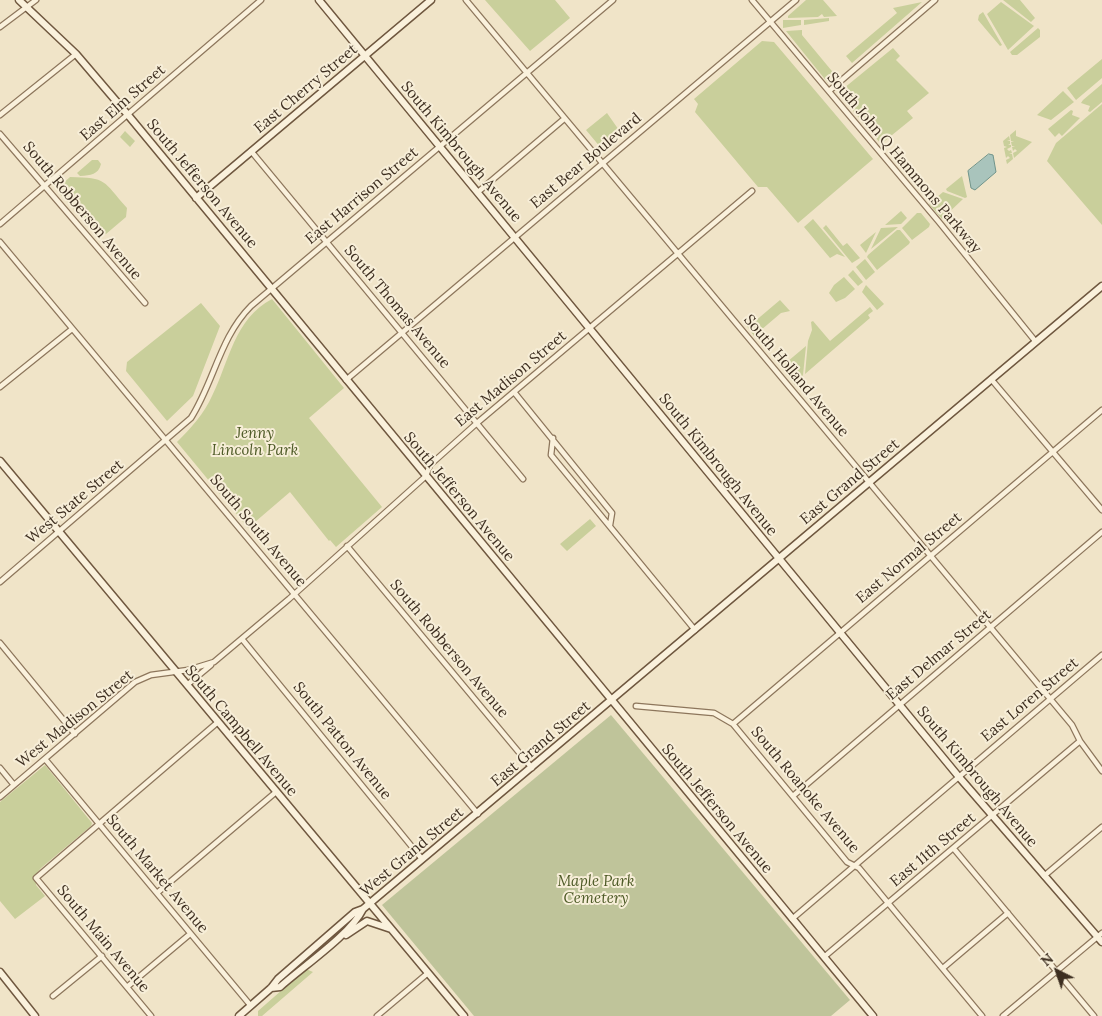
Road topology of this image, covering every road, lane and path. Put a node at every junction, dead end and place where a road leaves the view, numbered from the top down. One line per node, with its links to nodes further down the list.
1 (19, 0): 11 (main road, South Jefferson Avenue)
2 (36, 0): 11 (street)
3 (261, 0): 19 (street, East Elm Street)
4 (319, 0): 15 (main road, South Kimbrough Avenue)
5 (431, 0): 15 (main road, East Cherry Street)
6 (466, 0): 16 (street, South Holland Avenue)
7 (613, 0): 16 (street, East Harrison Street)
8 (752, 0): 12 (street, South John Q Hammons Parkway)
9 (796, 0): 12 (street, East Bear Boulevard)
10 (935, 0): 17 (street)
11 (26, 8): 13 (street); 14 (main road, South Jefferson Avenue)
12 (770, 22): 17 (street, South John Q Hammons Parkway); 24 (street, East Bear Boulevard)
13 (0, 28)
14 (76, 54): 18 (street); 19 (main road, South Jefferson Avenue)
15 (365, 56): 22 (main road, South Kimbrough Avenue); 23 (main road, East Cherry Street)
16 (526, 73): 20 (street, South Holland Avenue); 22 (street, East Harrison Street)
17 (829, 91): 40 (street, South John Q Hammons Parkway)
18 (0, 115)
19 (128, 115): 25 (street, East Elm Street); 28 (main road, South Jefferson Avenue)
20 (564, 119): 24 (street, South Holland Avenue); 27 (street)
21 (0, 134): 25 (street, South Robberson Avenue)
22 (440, 146): 27 (main road, South Kimbrough Avenue); 31 (street, East Harrison Street)
23 (251, 151): 28 (main road, East Cherry Street); 31 (street, South Thomas Avenue)
24 (602, 165): 30 (street, East Bear Boulevard); 33 (street, South Holland Avenue)
25 (45, 186): 29 (street, East Elm Street); 36 (street, South Robberson Avenue)
26 (752, 191): 33 (street, East Madison Street)
27 (478, 192): 30 (main road, South Kimbrough Avenue)
28 (196, 198): 35 (main road, South Jefferson Avenue)
29 (0, 224)
30 (516, 237): 37 (main road, South Kimbrough Avenue); 39 (street, East Bear Boulevard)
31 (327, 241): 35 (street, East Harrison Street); 39 (street, South Thomas Avenue)
32 (0, 242): 38 (street, South South Avenue)
33 (678, 254): 37 (street, East Madison Street); 53 (street, South Holland Avenue)
34 (1102, 286): 40 (main road, East Grand Street)
35 (271, 288): 42 (main road, South Jefferson Avenue); 48 (street, East Harrison Street)
36 (145, 304)
37 (590, 328): 44 (street, East Madison Street); 60 (main road, South Kimbrough Avenue)
38 (72, 329): 43 (street); 48 (street, South South Avenue)
39 (402, 333): 42 (street, East Bear Boulevard); 46 (street, South Thomas Avenue)
40 (1036, 342): 41 (main road, East Grand Street)
41 (991, 379): 49 (street); 53 (main road, East Grand Street)
42 (346, 380): 51 (main road, South Jefferson Avenue)
43 (0, 387)
44 (514, 392): 46 (street, East Madison Street); 47 (street)
45 (1102, 410): 49 (street, East Normal Street)
46 (477, 423): 51 (street, East Madison Street); 52 (street, South Thomas Avenue)
47 (553, 438): 55 (street); 55 (street)
48 (166, 441): 56 (street, West State Street); 62 (street, South South Avenue)
49 (1053, 452): 54 (street); 59 (street, East Normal Street)
50 (0, 461): 56 (main road, South Campbell Avenue)
51 (426, 476): 58 (street, East Madison Street); 73 (main road, South Jefferson Avenue)
52 (523, 479)
53 (870, 482): 59 (street, South Holland Avenue); 60 (main road, East Grand Street)
54 (1102, 510)
55 (610, 525): 64 (street)
56 (59, 531): 61 (street, West State Street); 70 (main road, South Campbell Avenue)
57 (1102, 532): 63 (street, East Delmar Street)
58 (347, 546): 62 (street, East Madison Street); 82 (street, South Robberson Avenue)
59 (932, 555): 63 (street, South Holland Avenue); 65 (street, East Normal Street)
60 (779, 559): 64 (main road, East Grand Street); 65 (main road, South Kimbrough Avenue)
61 (0, 582)
62 (294, 593): 66 (street, West Madison Street); 89 (street, South South Avenue)
63 (991, 626): 72 (street, South Holland Avenue); 74 (street, East Delmar Street)
64 (696, 630): 73 (main road, East Grand Street)
65 (841, 633): 74 (main road, South Kimbrough Avenue); 77 (street, East Normal Street)
66 (242, 639): 69 (street, West Madison Street); 94 (street, South Patton Avenue)
67 (0, 643): 78 (street)
68 (1102, 655): 72 (street, East Loren Street)
69 (214, 662): 70 (street, West Madison Street); 71 (street)
70 (175, 672): 71 (main road, South Campbell Avenue); 78 (street, West Madison Street)
71 (187, 686): 76 (main road, South Campbell Avenue)
72 (1051, 698): 79 (street, South Holland Avenue); 84 (street, East Loren Street)
73 (612, 701): 82 (main road, East Grand Street); 102 (main road, South Jefferson Avenue)
74 (900, 704): 84 (main road, South Kimbrough Avenue); 87 (street, East Delmar Street)
75 (636, 706): 77 (street, South Roanoke Avenue)
76 (218, 722): 86 (main road, South Campbell Avenue); 91 (street)
77 (733, 724): 87 (street, South Roanoke Avenue)
78 (75, 734): 80 (street, West Madison Street)
79 (1080, 741): 83 (street, South Holland Avenue); 90 (street, East 11th Street)
80 (45, 759): 85 (street, West Madison Street); 91 (street, South Market Avenue)
81 (0, 768): 85 (street)
82 (532, 768): 89 (main road, East Grand Street)
83 (1102, 771)
84 (959, 777): 90 (main road, South Kimbrough Avenue); 95 (street, East Loren Street)
85 (14, 785): 88 (street, West Madison Street)
86 (276, 792): 97 (street); 98 (main road, South Campbell Avenue)
87 (792, 796): 95 (street, South Roanoke Avenue)
88 (0, 798)
89 (478, 814): 94 (main road, West Grand Street)
90 (992, 817): 93 (street, East 11th Street); 96 (main road, South Kimbrough Avenue)
91 (99, 824): 97 (street, South Market Avenue); 107 (street, South Main Avenue)
92 (1102, 826): 96 (street)
93 (954, 849): 99 (street, East 11th Street); 101 (street)
94 (422, 859): 98 (main road, West Grand Street)
95 (854, 866): 99 (street, South Roanoke Avenue); 102 (street, East Loren Street)
96 (1044, 876): 105 (main road, South Kimbrough Avenue)
97 (157, 893): 104 (street, South Market Avenue)
98 (370, 904): 100 (main road, West Grand Street); 103 (main road, South Campbell Avenue)
99 (890, 904): 108 (street, East 11th Street); 109 (street, South Roanoke Avenue)
100 (363, 909): 106 (main road, West Grand Street); 114 (main road, West Grand Street)
101 (1008, 913): 109 (street); 110 (street)
102 (792, 919): 108 (main road, South Jefferson Avenue)
103 (392, 930): 106 (main road); 112 (main road, South Campbell Avenue)
104 (190, 934): 113 (street); 116 (street, South Market Avenue)
105 (1100, 937): 110 (street)
106 (334, 940): 114 (main road, West Grand Street)
107 (102, 956): 113 (street, South Main Avenue); 115 (street)
108 (824, 957): 122 (main road, South Jefferson Avenue)
109 (943, 968): 123 (street, South Roanoke Avenue)
110 (1057, 971): 124 (street); 125 (street)
111 (0, 972): 117 (main road)
112 (428, 973): 120 (street); 121 (main road, South Campbell Avenue)
113 (127, 987): 118 (street, South Main Avenue)
114 (271, 988): 116 (main road, West Grand Street)
115 (53, 996)
116 (251, 1006): 119 (main road, West Grand Street)
117 (35, 1016)
118 (151, 1016)
119 (239, 1016)
120 (377, 1016)
121 (464, 1016)
122 (873, 1016)
123 (982, 1016)
124 (1004, 1016)
125 (1094, 1016)

